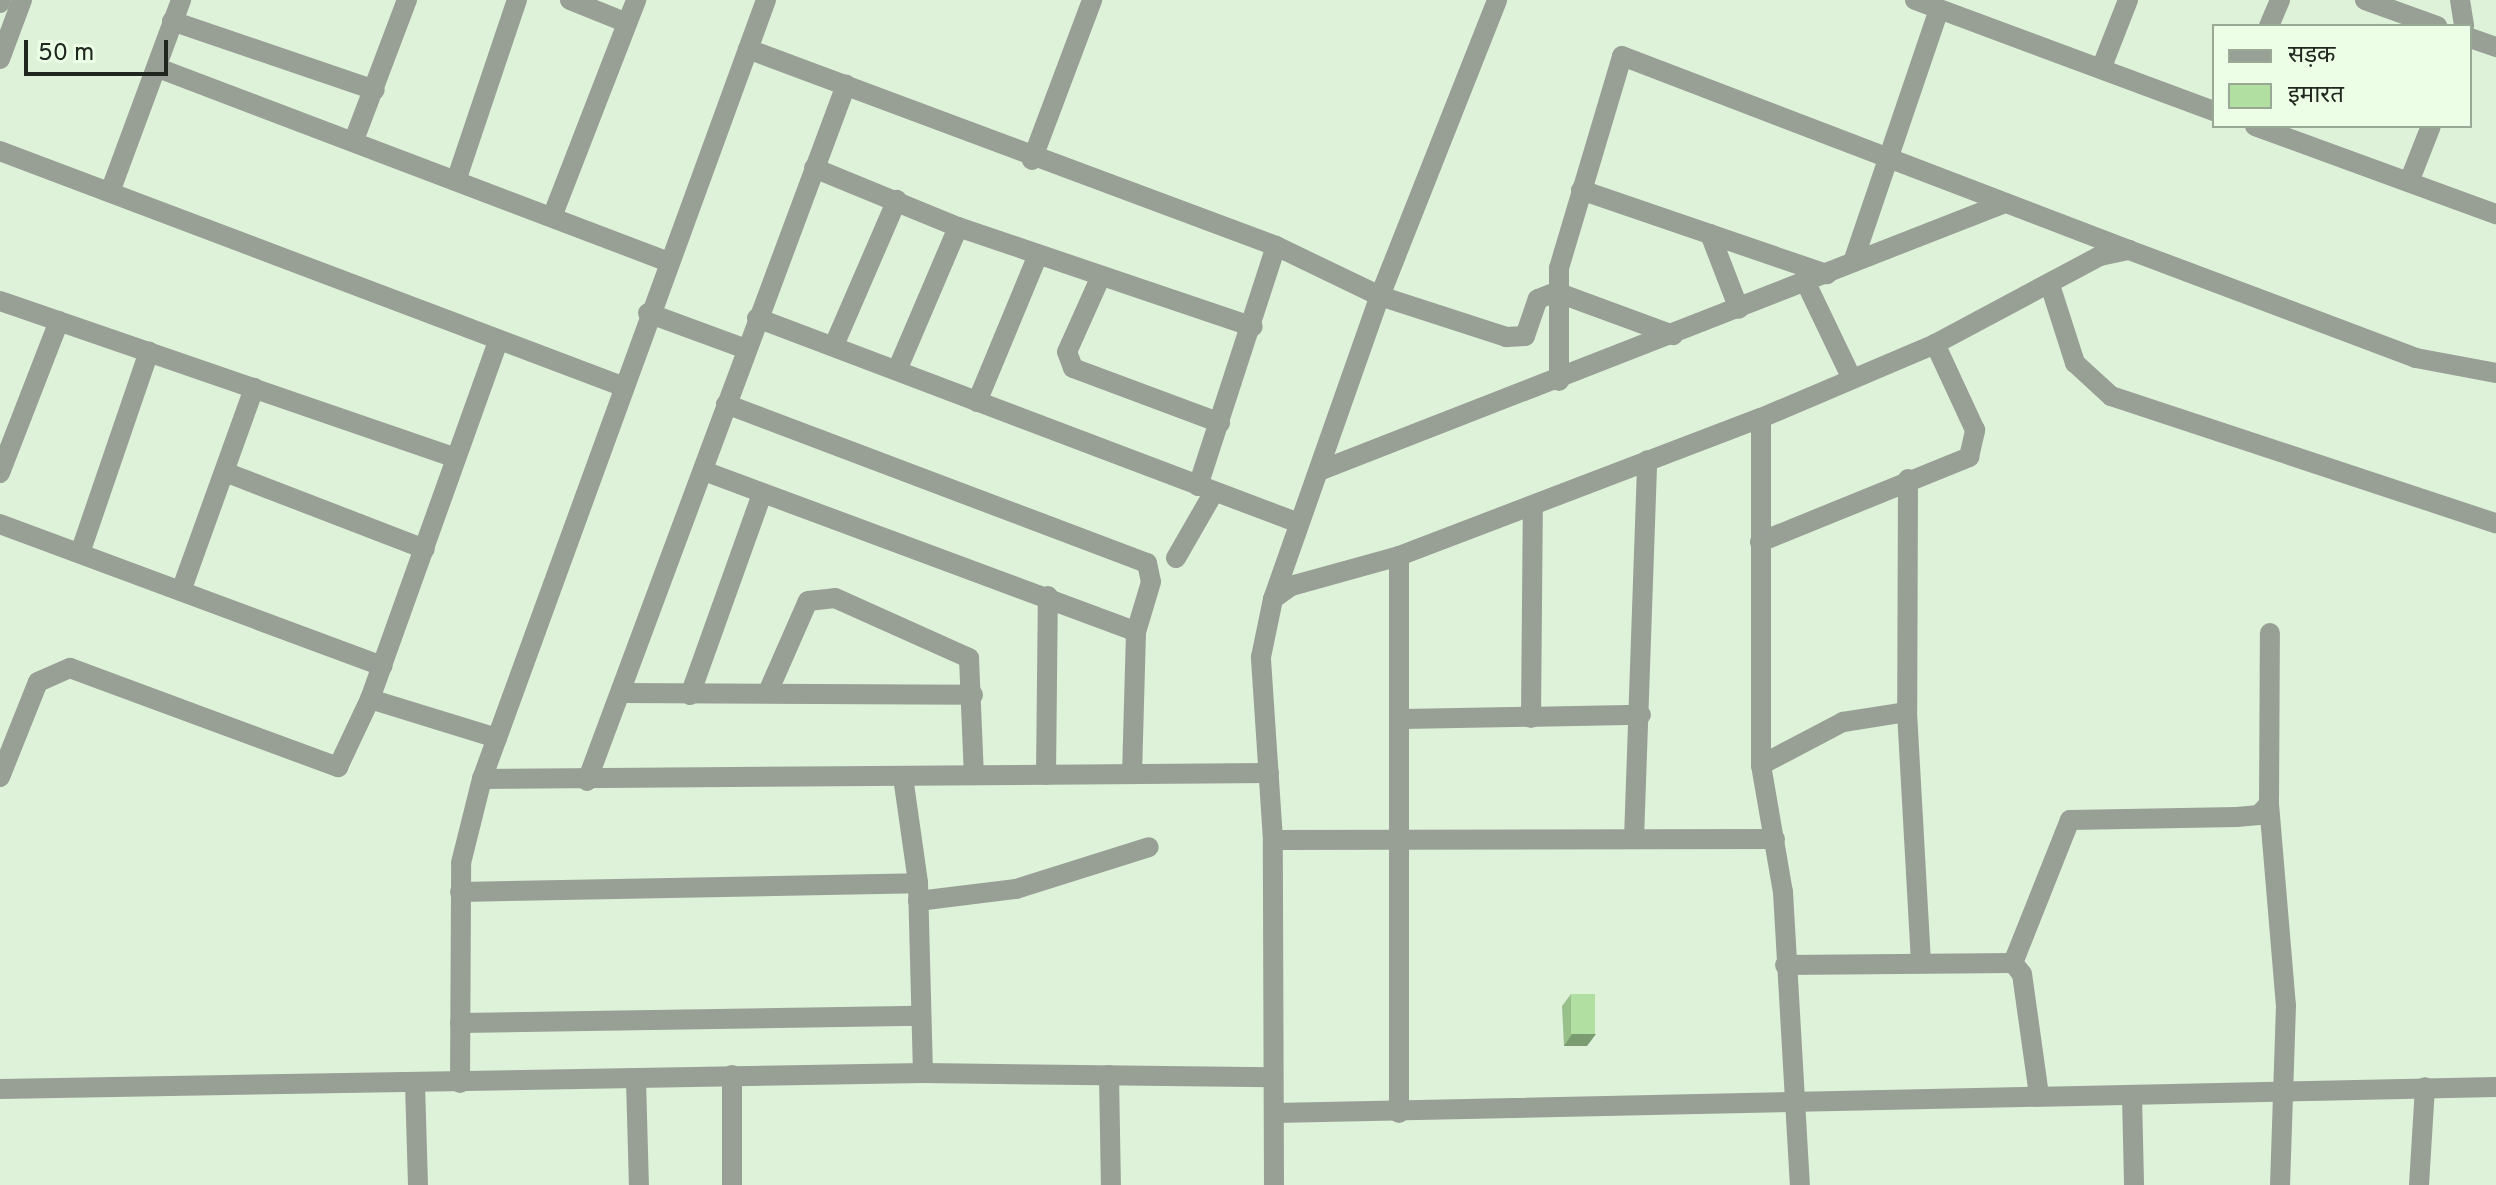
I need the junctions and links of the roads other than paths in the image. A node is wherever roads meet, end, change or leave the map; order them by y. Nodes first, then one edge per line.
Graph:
1 (22, 0) edge
2 (181, 0) edge
3 (407, 0) edge
4 (517, 0) edge
5 (570, 0) edge
6 (636, 0) edge
7 (766, 0) edge
8 (1497, 0) edge
9 (1915, 0) edge
10 (2128, 0) edge
11 (2280, 0) edge
12 (2365, 0) edge
13 (2460, 0) edge
14 (1088, 1) edge
15 (1967, 9) edge
16 (1939, 10) junction
17 (172, 21) junction
18 (627, 23) junction
19 (2270, 24) edge
20 (2431, 24) edge
21 (2464, 24) edge
22 (2472, 39) edge
23 (2496, 47) edge
24 (748, 49) junction
25 (0, 59) edge
26 (158, 68) junction
27 (2101, 69) junction
28 (846, 85) junction
29 (375, 90) junction
30 (2212, 110) edge
31 (2260, 128) edge
32 (2430, 128) edge
33 (354, 140) junction
34 (0, 151) edge
35 (1886, 158) junction
36 (1032, 160) junction
37 (814, 168) junction
38 (457, 178) junction
39 (2409, 182) junction
40 (1581, 190) junction
41 (110, 192) junction
42 (897, 200) junction
43 (2005, 203) junction
44 (2496, 214) edge
45 (552, 217) junction
46 (958, 227) junction
47 (1710, 234) junction
48 (1276, 246) junction
49 (2129, 250) junction
50 (1038, 255) junction
51 (666, 261) junction
52 (1853, 262) junction
53 (1827, 274) junction
54 (1101, 276) junction
55 (1806, 283) junction
56 (2050, 285) junction
57 (1556, 292) junction
58 (1380, 296) junction
59 (0, 301) edge
60 (1739, 309) junction
61 (648, 313) junction
62 (757, 318) junction
63 (59, 321) junction
64 (1253, 327) junction
65 (1673, 335) junction
66 (498, 342) junction
67 (835, 343) junction
68 (1935, 344) junction
69 (746, 349) junction
70 (149, 351) junction
71 (898, 368) junction
72 (2496, 373) edge
73 (1851, 377) junction
74 (1559, 381) junction
75 (622, 386) junction
76 (254, 388) junction
77 (977, 402) junction
78 (726, 404) junction
79 (1761, 418) junction
80 (1220, 423) junction
81 (454, 457) junction
82 (1647, 460) junction
83 (704, 471) junction
84 (1319, 471) junction
85 (225, 472) junction
86 (0, 473) edge
87 (1908, 479) junction
88 (1206, 489) junction
89 (762, 494) junction
90 (1533, 506) junction
91 (1296, 522) junction
92 (2496, 523) edge
93 (0, 524) edge
94 (1760, 542) junction
95 (425, 549) junction
96 (80, 553) junction
97 (1399, 556) junction
98 (1176, 558) dead end
99 (181, 591) junction
100 (1048, 596) junction
101 (1273, 599) junction
102 (1136, 632) junction
103 (2270, 633) dead end
104 (382, 666) junction
105 (768, 692) junction
106 (620, 693) junction
107 (690, 695) junction
108 (973, 695) junction
109 (370, 699) junction
110 (1907, 712) junction
111 (1641, 715) junction
112 (1531, 718) junction
113 (1403, 719) junction
114 (497, 738) junction
115 (1761, 765) junction
116 (1132, 772) junction
117 (1269, 773) junction
118 (974, 775) junction
119 (1046, 775) junction
120 (0, 777) edge
121 (903, 777) junction
122 (482, 779) junction
123 (587, 781) junction
124 (2269, 804) junction
125 (1404, 839) junction
126 (1634, 839) junction
127 (1775, 839) junction
128 (1273, 840) junction
129 (1149, 847) dead end
130 (460, 892) junction
131 (918, 892) junction
132 (1921, 961) junction
133 (2013, 963) junction
134 (1785, 965) junction
135 (920, 1016) junction
136 (460, 1023) junction
137 (923, 1073) junction
138 (732, 1075) junction
139 (1109, 1075) junction
140 (1273, 1077) junction
141 (636, 1080) junction
142 (460, 1083) junction
143 (415, 1084) junction
144 (2425, 1087) junction
145 (2496, 1087) edge
146 (2283, 1088) junction
147 (0, 1089) edge
148 (2039, 1095) junction
149 (2132, 1095) junction
150 (1796, 1103) junction
151 (1275, 1113) junction
152 (1399, 1113) junction
153 (418, 1185) edge
154 (639, 1185) edge
155 (732, 1185) edge
156 (1111, 1185) edge
157 (1274, 1185) edge
158 (1800, 1185) edge
159 (2134, 1185) edge
160 (2280, 1185) edge
161 (2419, 1185) edge

1 - 25 street
2 - 17 street
3 - 29 street
4 - 38 street
5 - 18 street
6 - 18 street
7 - 24 street
8 - 58 street
9 - 16 street
10 - 27 street
11 - 19 street
12 - 20 street
13 - 21 street
14 - 36 street
15 - 16 street
15 - 27 street
16 - 35 street
17 - 26 street
17 - 29 street
18 - 45 street
22 - 23 street
24 - 28 street
24 - 51 street
26 - 33 street
26 - 41 street
27 - 30 street
28 - 36 street
28 - 37 street
29 - 33 street
31 - 39 street
32 - 39 street
33 - 38 street
34 - 41 street
35 - 40 street
35 - 43 street
35 - 52 street
36 - 48 street
37 - 42 street
37 - 62 street
38 - 45 street
39 - 44 street
40 - 47 street
40 - 57 street
41 - 66 street
42 - 46 street
42 - 67 street
43 - 49 street
43 - 52 street
45 - 51 street
46 - 50 street
46 - 71 street
47 - 53 street
47 - 60 street
48 - 58 street
48 - 64 street
49 - 56 street
49 - 72 street
50 - 54 street
50 - 77 street
51 - 61 street
52 - 53 street
53 - 55 street
54 - 64 street
54 - 80 street
55 - 60 street
55 - 73 street
56 - 68 street
56 - 92 street
57 - 58 street
57 - 65 street
57 - 74 street
58 - 84 street
59 - 63 street
60 - 65 street
61 - 69 street
61 - 75 street
62 - 67 street
62 - 69 street
63 - 70 street
63 - 86 street
64 - 80 street
65 - 74 street
66 - 75 street
66 - 81 street
67 - 71 street
68 - 73 street
68 - 87 street
69 - 78 street
70 - 76 street
70 - 96 street
71 - 77 street
73 - 79 street
74 - 84 street
75 - 114 street
76 - 81 street
76 - 85 street
77 - 88 street
78 - 83 street
78 - 102 street
79 - 82 street
79 - 94 street
80 - 88 street
81 - 95 street
82 - 90 street
82 - 111 street
83 - 89 street
83 - 106 street
84 - 91 street
85 - 95 street
85 - 99 street
87 - 94 street
87 - 110 street
88 - 91 street
88 - 98 street
89 - 100 street
89 - 107 street
90 - 97 street
90 - 112 street
91 - 101 street
93 - 96 street
94 - 115 street
95 - 104 street
96 - 99 street
97 - 101 street
97 - 113 street
99 - 104 street
100 - 102 street
100 - 119 street
101 - 117 street
102 - 116 street
103 - 124 street
104 - 109 street
105 - 107 street
105 - 108 street
105 - 108 street
106 - 107 street
106 - 123 street
108 - 118 street
109 - 114 street
109 - 120 street
110 - 115 street
110 - 132 street
111 - 112 street
111 - 126 street
112 - 113 street
113 - 125 street
114 - 122 street
115 - 127 street
116 - 117 street
116 - 119 street
117 - 128 street
118 - 119 street
118 - 121 street
121 - 123 street
121 - 131 street
122 - 123 street
122 - 130 street
124 - 133 street
124 - 146 street
125 - 126 street
125 - 128 street
125 - 152 street
126 - 127 street
127 - 134 street
128 - 140 street
129 - 131 street
130 - 131 street
130 - 136 street
131 - 135 street
132 - 133 street
132 - 134 street
133 - 148 street
134 - 150 street
135 - 136 street
135 - 137 street
136 - 142 street
137 - 138 street
137 - 139 street
138 - 141 street
138 - 155 street
139 - 140 street
139 - 156 street
140 - 151 street
141 - 142 street
141 - 154 street
142 - 143 street
143 - 147 street
143 - 153 street
144 - 145 street
144 - 146 street
144 - 161 street
146 - 149 street
146 - 160 street
148 - 149 street
148 - 150 street
149 - 159 street
150 - 152 street
150 - 158 street
151 - 152 street
151 - 157 street

